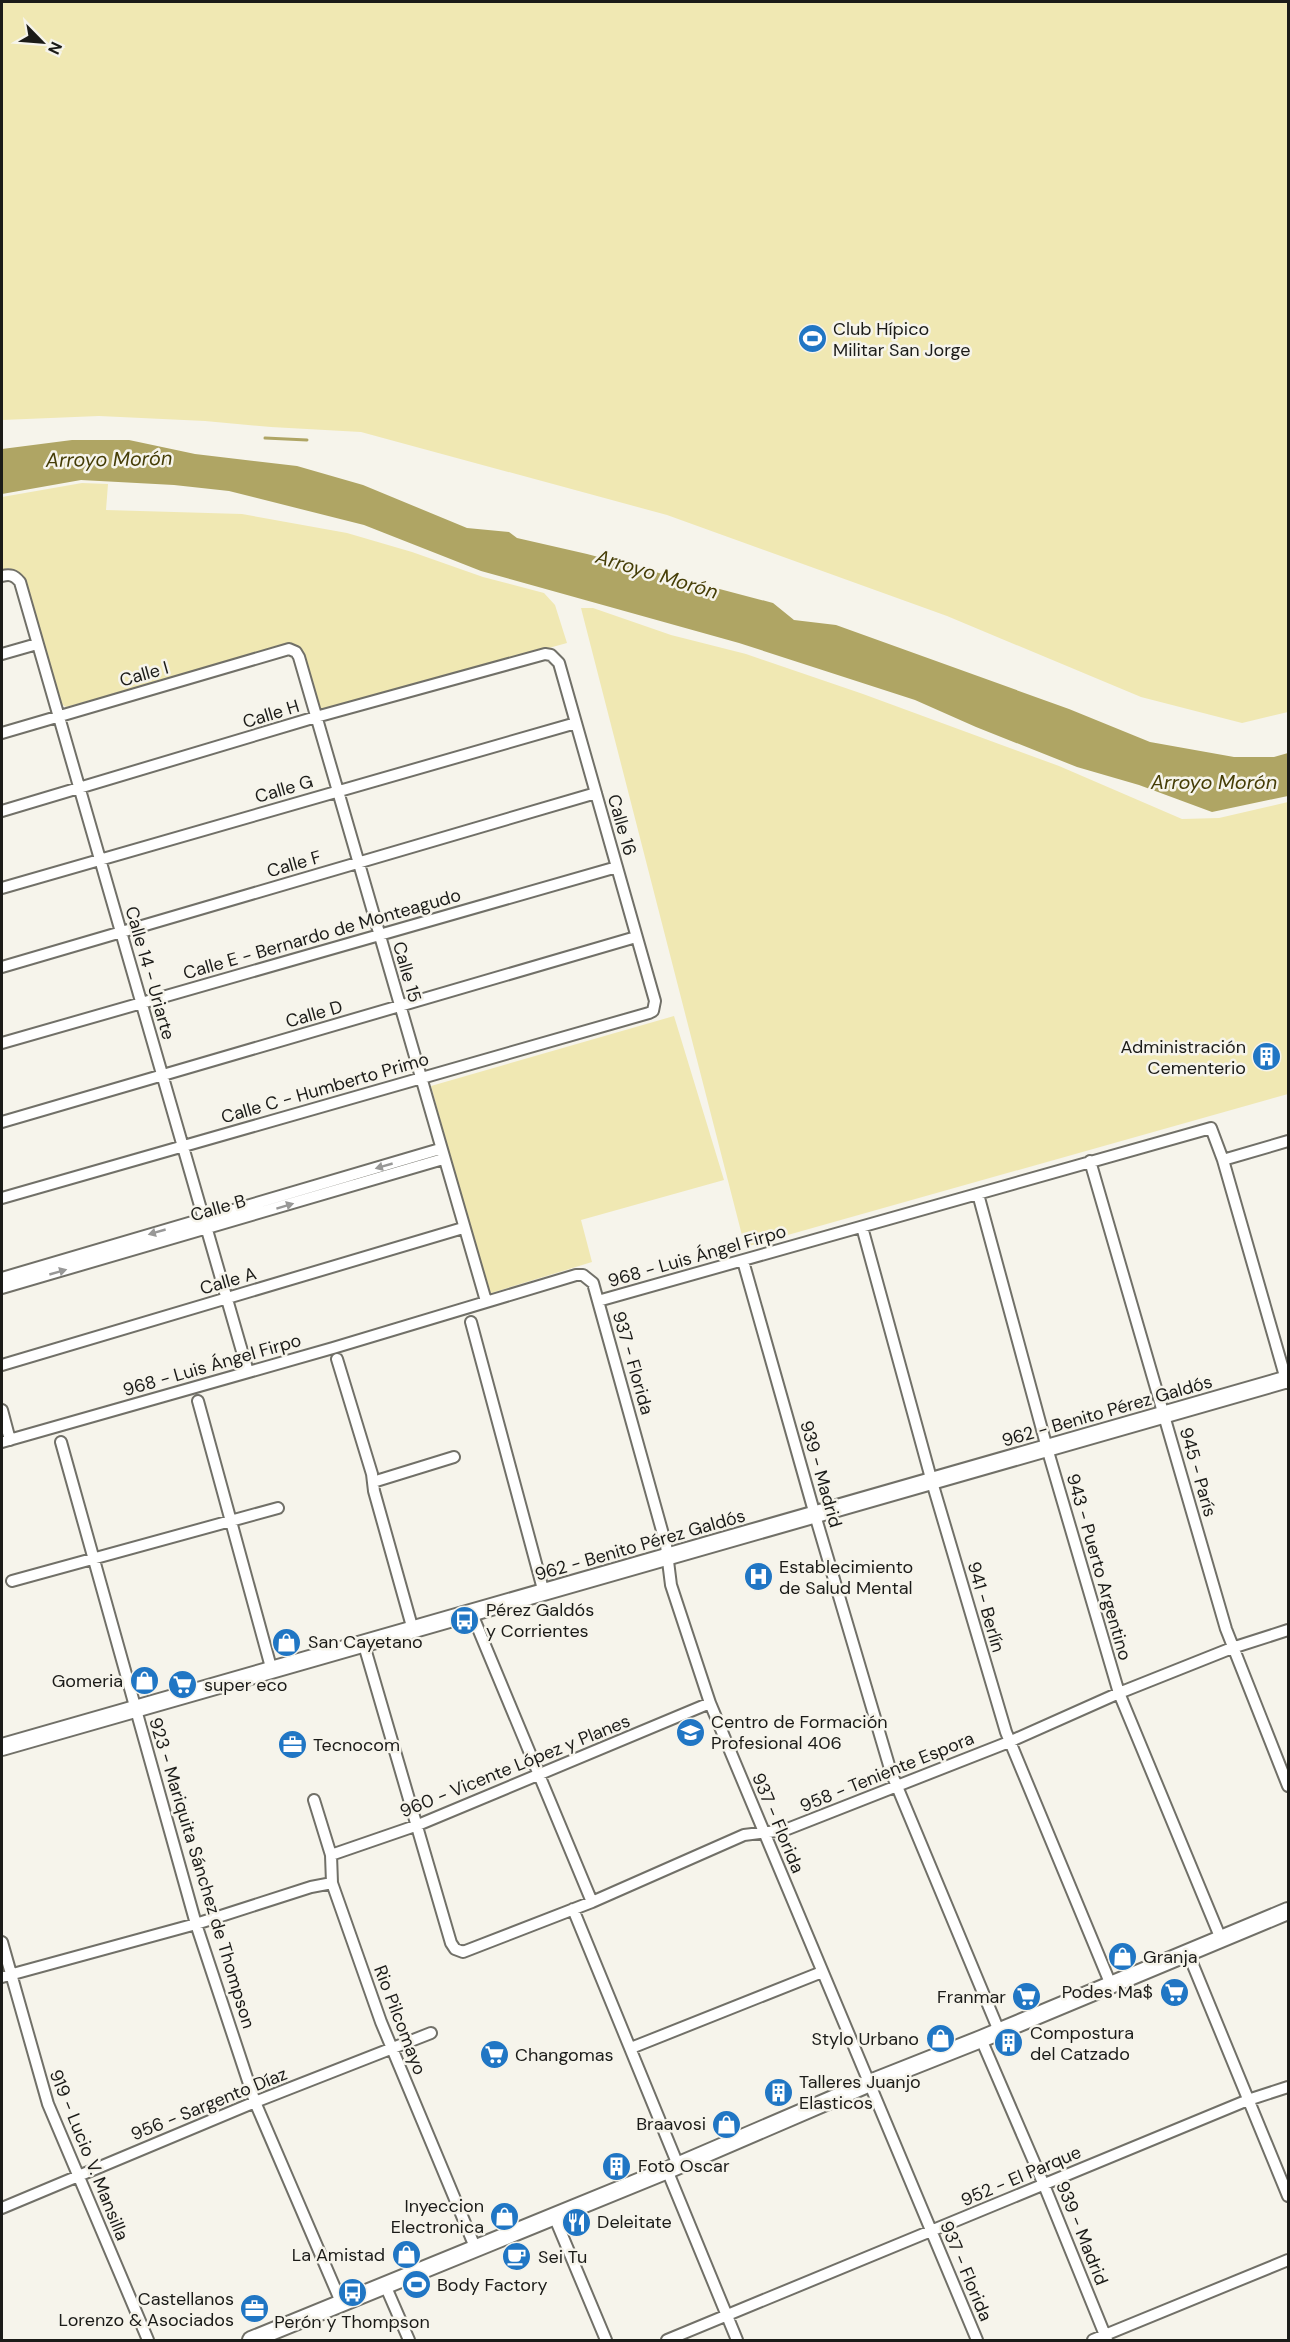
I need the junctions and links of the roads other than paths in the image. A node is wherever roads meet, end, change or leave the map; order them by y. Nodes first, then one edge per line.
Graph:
1 (2, 576) edge
2 (37, 644) junction
3 (296, 652) joint
4 (2, 654) edge
5 (550, 656) joint
6 (57, 716) junction
7 (316, 717) junction
8 (576, 723) junction
9 (2, 732) edge
10 (78, 788) junction
11 (337, 791) junction
12 (596, 793) junction
13 (2, 811) edge
14 (99, 860) junction
15 (358, 863) junction
16 (617, 867) junction
17 (2, 888) edge
18 (120, 931) junction
19 (380, 935) junction
20 (636, 937) junction
21 (2, 967) edge
22 (140, 1003) junction
23 (400, 1006) junction
24 (655, 1006) joint
25 (2, 1043) edge
26 (163, 1074) junction
27 (421, 1077) junction
28 (2, 1122) edge
29 (1288, 1141) edge
30 (183, 1146) junction
31 (442, 1154) junction
32 (1223, 1160) junction
33 (1090, 1161) junction
34 (978, 1194) junction
35 (2, 1198) edge
36 (206, 1224) junction
37 (862, 1227) junction
38 (463, 1228) junction
39 (743, 1261) junction
40 (2, 1278) edge
41 (2, 1288) edge
42 (227, 1299) junction
43 (486, 1301) junction
44 (598, 1302) junction
45 (471, 1322) dead end
46 (337, 1359) dead end
47 (2, 1365) edge
48 (248, 1372) junction
49 (1288, 1382) edge
50 (198, 1401) dead end
51 (2, 1410) edge
52 (1164, 1415) junction
53 (6, 1441) edge
54 (61, 1442) dead end
55 (1047, 1448) junction
56 (454, 1457) dead end
57 (373, 1482) junction
58 (932, 1482) junction
59 (278, 1508) dead end
60 (815, 1515) junction
61 (231, 1522) junction
62 (667, 1557) junction
63 (93, 1559) junction
64 (12, 1581) dead end
65 (544, 1593) junction
66 (472, 1614) junction
67 (413, 1630) junction
68 (1288, 1630) edge
69 (364, 1645) junction
70 (1232, 1648) junction
71 (272, 1671) junction
72 (1119, 1693) junction
73 (710, 1703) junction
74 (135, 1710) junction
75 (1009, 1742) junction
76 (2, 1747) edge
77 (538, 1774) junction
78 (897, 1785) junction
79 (1288, 1786) edge
80 (314, 1800) dead end
81 (418, 1825) junction
82 (764, 1833) junction
83 (331, 1855) junction
84 (332, 1883) junction
85 (592, 1902) junction
86 (573, 1909) junction
87 (1288, 1911) edge
88 (196, 1924) junction
89 (1221, 1939) junction
90 (2, 1942) edge
91 (1188, 1953) junction
92 (822, 1972) junction
93 (6, 1976) edge
94 (1111, 1985) junction
95 (999, 2031) junction
96 (431, 2033) dead end
97 (981, 2039) junction
98 (392, 2048) junction
99 (631, 2048) junction
100 (870, 2083) junction
101 (1288, 2088) edge
102 (1248, 2100) junction
103 (255, 2102) junction
104 (673, 2168) junction
105 (78, 2176) junction
106 (1044, 2185) junction
107 (1288, 2196) edge
108 (2, 2208) edge
109 (554, 2216) junction
110 (931, 2232) junction
111 (475, 2247) junction
112 (1288, 2260) edge
113 (385, 2285) junction
114 (341, 2302) junction
115 (726, 2315) junction
116 (1106, 2338) edge
117 (148, 2340) edge
118 (251, 2340) edge
119 (409, 2340) edge
120 (606, 2340) edge
121 (667, 2340) edge
122 (737, 2340) edge
123 (977, 2340) edge
124 (1094, 2340) edge

1 - 2 street, Calle 14 - Uriarte
2 - 4 street
2 - 6 street, Calle 14 - Uriarte
3 - 6 street, Calle I
3 - 7 street, Calle 15
5 - 7 street, Calle H
5 - 8 street, Calle 16
6 - 9 street, Calle I
6 - 10 street, Calle 14 - Uriarte
7 - 10 street, Calle H
7 - 11 street, Calle 15
8 - 11 street, Calle G
8 - 12 street, Calle 16
10 - 13 street, Calle H
10 - 14 street, Calle 14 - Uriarte
11 - 14 street, Calle G
11 - 15 street, Calle 15
12 - 15 street, Calle F
12 - 16 street, Calle 16
14 - 17 street, Calle G
14 - 18 street, Calle 14 - Uriarte
15 - 18 street, Calle F
15 - 19 street, Calle 15
16 - 19 street, Calle E - Bernardo de Monteagudo
16 - 20 street, Calle 16
18 - 21 street, Calle F
18 - 22 street, Calle 14 - Uriarte
19 - 22 street, Calle E - Bernardo de Monteagudo
19 - 23 street, Calle 15
20 - 23 street, Calle D
20 - 24 street, Calle 16
22 - 25 street, Calle E - Bernardo de Monteagudo
22 - 26 street, Calle 14 - Uriarte
23 - 26 street, Calle D
23 - 27 street, Calle 15
24 - 27 street, Calle C - Humberto Primo
26 - 28 street, Calle D
26 - 30 street, Calle 14 - Uriarte
27 - 30 street, Calle C - Humberto Primo
27 - 31 street, Calle 15
29 - 32 street
30 - 35 street, Calle C - Humberto Primo
30 - 36 street, Calle 14 - Uriarte
31 - 36 street, Calle B
31 - 38 street, Calle 15
32 - 33 street, 968 - Luis Ángel Firpo
32 - 49 street
33 - 34 street, 968 - Luis Ángel Firpo
33 - 52 street, 945 - París
34 - 37 street, 968 - Luis Ángel Firpo
34 - 55 street, 943 - Puerto Argentino
36 -> 40 street, Calle B
41 -> 36 street, Calle B
36 - 42 street, Calle 14 - Uriarte
37 - 39 street, 968 - Luis Ángel Firpo
37 - 58 street, 941 - Berlín
38 - 42 street, Calle A
38 - 43 street, Calle 15
39 - 44 street, 968 - Luis Ángel Firpo
39 - 60 street, 939 - Madrid
42 - 47 street, Calle A
42 - 48 street, Calle 14 - Uriarte
43 - 44 street, 968 - Luis Ángel Firpo
43 - 48 street, 968 - Luis Ángel Firpo
44 - 62 street, 937 - Florida
45 - 65 street
46 - 57 street
48 - 53 street, 968 - Luis Ángel Firpo
49 - 52 main road, 962 - Benito Pérez Galdós
50 - 61 street
51 - 53 street
52 - 55 main road, 962 - Benito Pérez Galdós
52 - 70 street, 945 - París
54 - 63 street, 923 - Mariquita Sánchez de Thompson
55 - 58 main road, 962 - Benito Pérez Galdós
55 - 72 street, 943 - Puerto Argentino
56 - 57 street
57 - 67 street
58 - 60 main road, 962 - Benito Pérez Galdós
58 - 75 street, 941 - Berlín
59 - 61 street
60 - 62 main road, 962 - Benito Pérez Galdós
60 - 78 street, 939 - Madrid
61 - 63 street
61 - 71 street
62 - 65 main road, 962 - Benito Pérez Galdós
62 - 73 street, 937 - Florida
63 - 64 street
63 - 74 street, 923 - Mariquita Sánchez de Thompson
65 - 66 main road, 962 - Benito Pérez Galdós
66 - 67 main road, 962 - Benito Pérez Galdós
66 - 77 street
67 - 69 main road, 962 - Benito Pérez Galdós
68 - 70 street, 958 - Teniente Espora
69 - 71 main road, 962 - Benito Pérez Galdós
69 - 81 street
70 - 72 street, 958 - Teniente Espora
70 - 79 street, 945 - París
71 - 74 main road, 962 - Benito Pérez Galdós
72 - 75 street, 958 - Teniente Espora
72 - 89 street, 943 - Puerto Argentino
73 - 77 street, 960 - Vicente López y Planes
73 - 82 street, 937 - Florida
74 - 76 main road, 962 - Benito Pérez Galdós
74 - 88 street, 923 - Mariquita Sánchez de Thompson
75 - 78 street, 958 - Teniente Espora
75 - 94 street, 941 - Berlín
77 - 81 street, 960 - Vicente López y Planes
77 - 85 street
78 - 82 street, 958 - Teniente Espora
78 - 95 street, 939 - Madrid
80 - 83 street, Rio Pilcomayo
81 - 83 street, 960 - Vicente López y Planes
81 - 86 street, 958 - Teniente Espora
82 - 85 street, 958 - Teniente Espora
82 - 92 street, 937 - Florida
83 - 84 street, Rio Pilcomayo
84 - 88 street
84 - 98 street, Rio Pilcomayo
85 - 86 street, 958 - Teniente Espora
86 - 99 street
87 - 89 main road
88 - 93 street
88 - 103 street, 923 - Mariquita Sánchez de Thompson
89 - 91 main road
90 - 93 street, 919 - Lucio V. Mansilla
91 - 94 main road
91 - 102 street
92 - 99 street
92 - 100 street, 937 - Florida
93 - 105 street, 919 - Lucio V. Mansilla
94 - 95 main road
95 - 97 main road
96 - 98 street, 956 - Sargento Díaz
97 - 100 main road
97 - 106 street, 939 - Madrid
98 - 103 street, 956 - Sargento Díaz
98 - 111 street, Rio Pilcomayo
99 - 104 street
100 - 104 main road
100 - 110 street, 937 - Florida
101 - 102 street, 952 - El Parque
102 - 106 street, 952 - El Parque
102 - 107 street
103 - 105 street, 956 - Sargento Díaz
103 - 114 street, 923 - Mariquita Sánchez de Thompson
104 - 109 main road
104 - 115 street
105 - 108 street, 956 - Sargento Díaz
105 - 117 street, 919 - Lucio V. Mansilla
106 - 110 street, 952 - El Parque
106 - 116 street, 939 - Madrid
109 - 111 main road
109 - 120 street
110 - 115 street, 952 - El Parque
110 - 123 street, 937 - Florida
111 - 113 main road
112 - 116 street
113 - 114 main road
113 - 119 street
114 - 118 main road
115 - 121 street, 952 - El Parque
115 - 122 street
116 - 124 street

